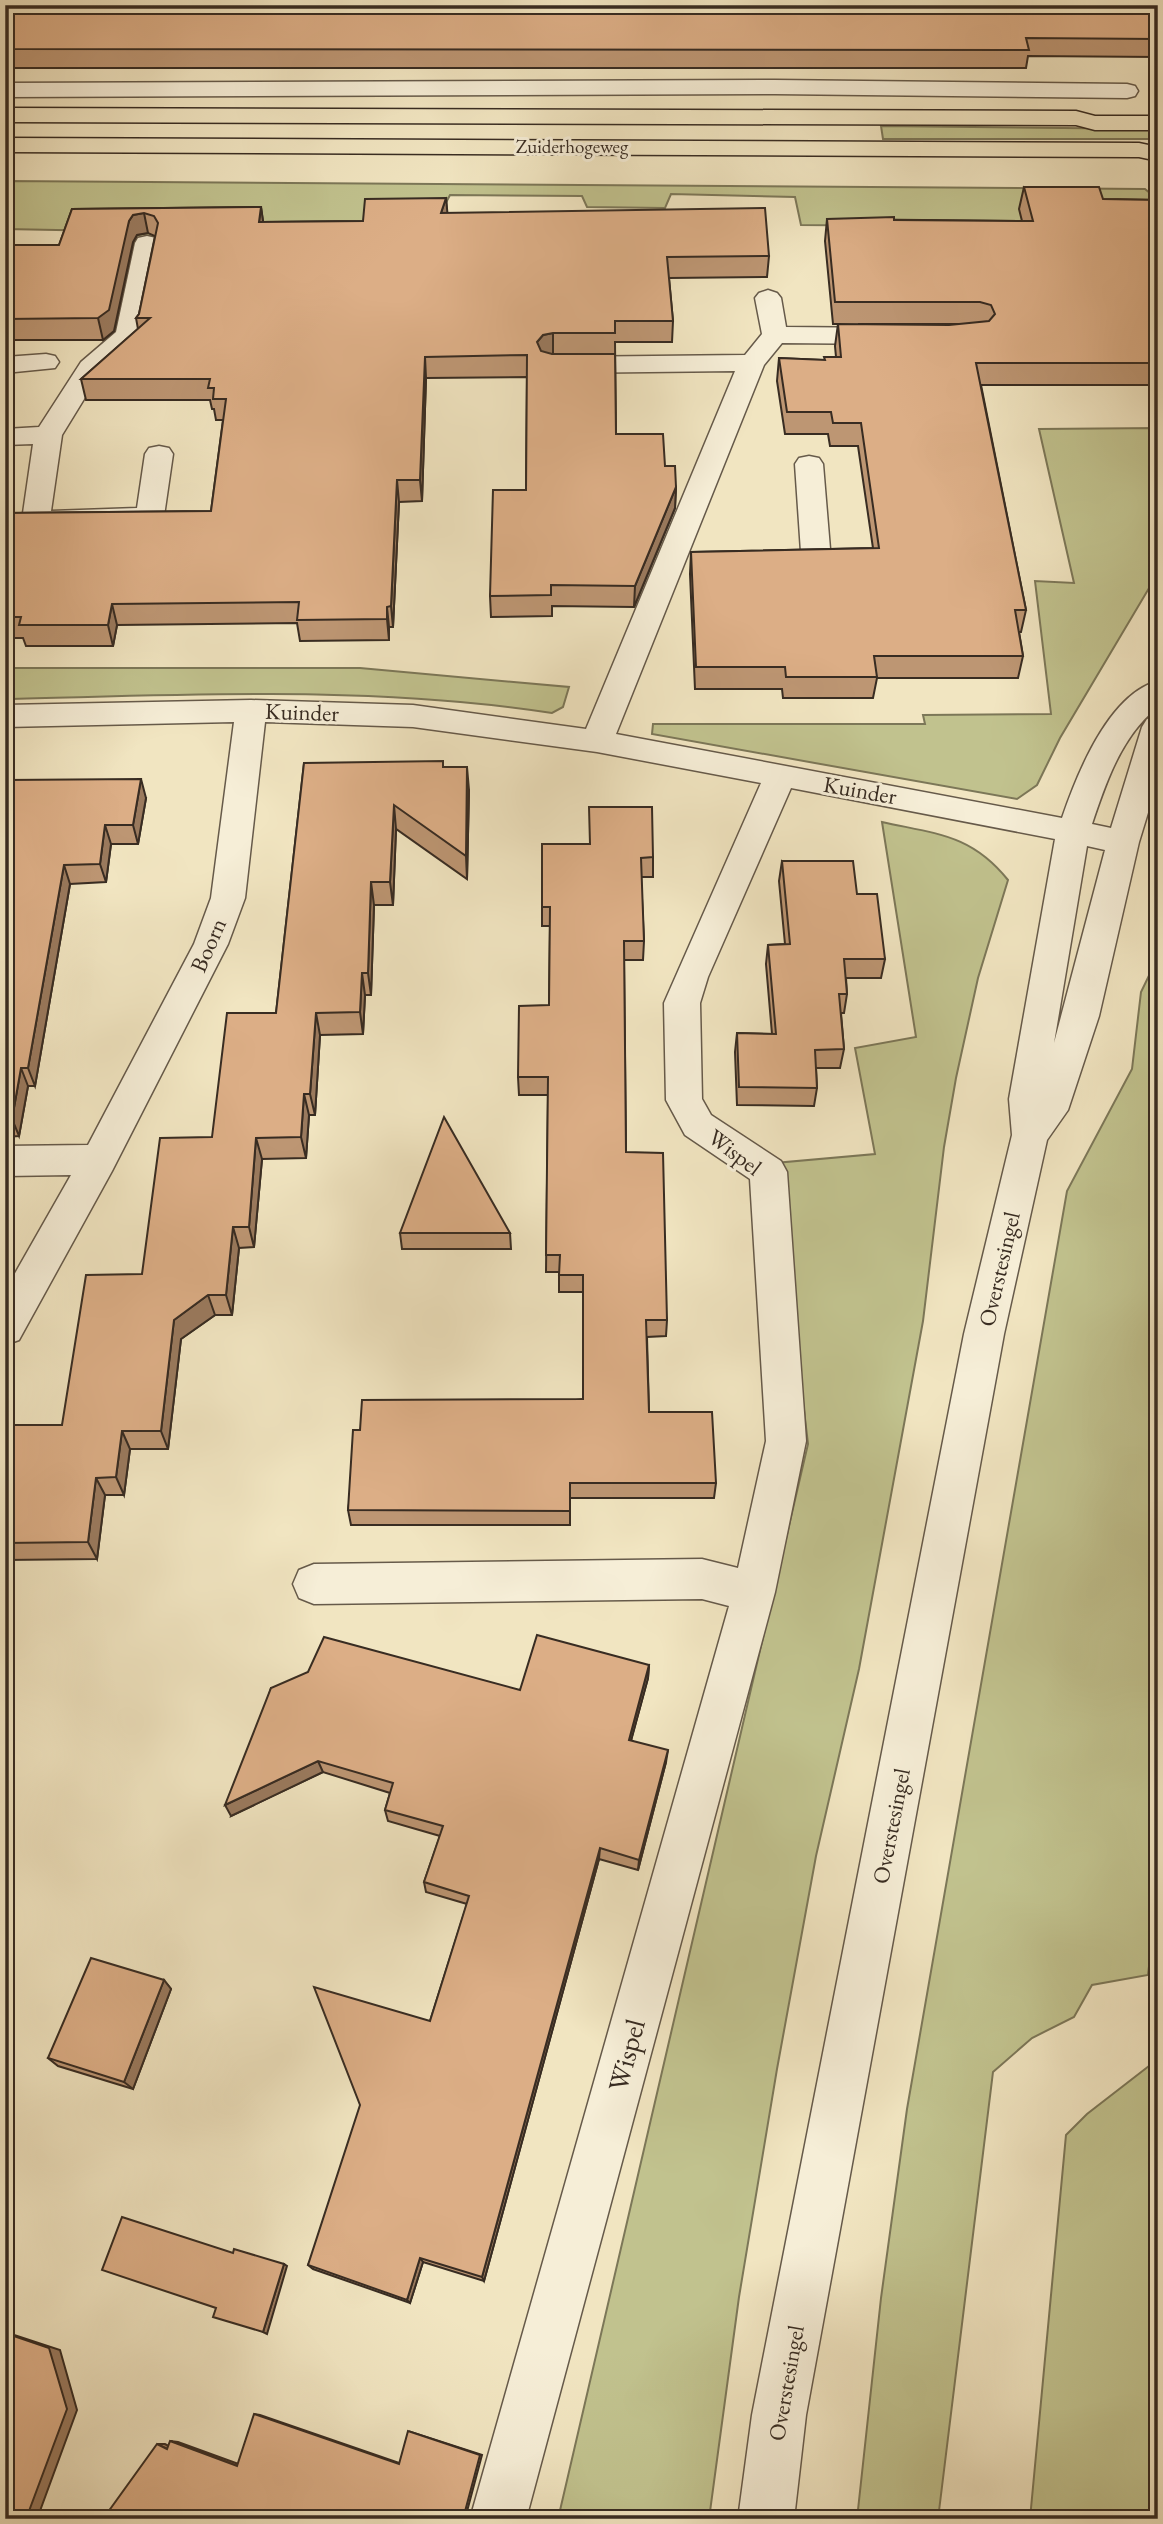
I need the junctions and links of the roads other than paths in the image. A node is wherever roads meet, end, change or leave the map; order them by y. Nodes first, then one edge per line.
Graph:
1 (5, 90) edge
2 (1127, 91) dead end
3 (1158, 111) edge
4 (5, 115) edge
5 (1076, 118) junction
6 (1158, 123) edge
7 (5, 145) edge
8 (1152, 149) edge
9 (147, 243) edge
10 (768, 298) dead end
11 (775, 335) junction
12 (919, 337) edge
13 (46, 362) dead end
14 (752, 363) junction
15 (5, 365) edge
16 (553, 365) edge
17 (48, 435) junction
18 (5, 437) edge
19 (159, 454) dead end
20 (809, 464) dead end
21 (750, 562) edge
22 (1158, 691) edge
23 (251, 711) junction
24 (5, 716) edge
25 (1158, 727) edge
26 (597, 741) junction
27 (780, 776) junction
28 (1073, 831) junction
29 (1123, 842) junction
30 (1030, 1135) junction
31 (5, 1160) edge
32 (99, 1160) junction
33 (5, 1328) edge
34 (314, 1584) dead end
35 (754, 1592) junction
36 (498, 2519) edge
37 (766, 2519) edge

1 - 2 street
3 - 5 main road, Zuiderhogeweg
4 - 5 main road, Zuiderhogeweg
5 - 6 main road, Zuiderhogeweg
7 - 8 main road, Zuiderhogeweg
9 - 17 street
10 - 11 street
11 - 12 street
11 - 14 street
13 - 15 street
14 - 16 street
14 - 26 street
17 - 18 street
17 - 19 street
20 - 21 street
22 - 28 street, Overstesingel
23 - 24 street, Kuinder
23 - 26 street, Kuinder
23 - 32 street, Boorn
25 - 29 street, Overstesingel
26 - 27 street, Kuinder
27 - 28 street, Kuinder
27 - 35 street, Wispel
28 - 29 street, Kuinder
28 - 30 street, Overstesingel
29 - 30 street, Overstesingel
30 - 37 street, Overstesingel
31 - 32 street
32 - 33 street, Boorn
34 - 35 street
35 - 36 street, Wispel

